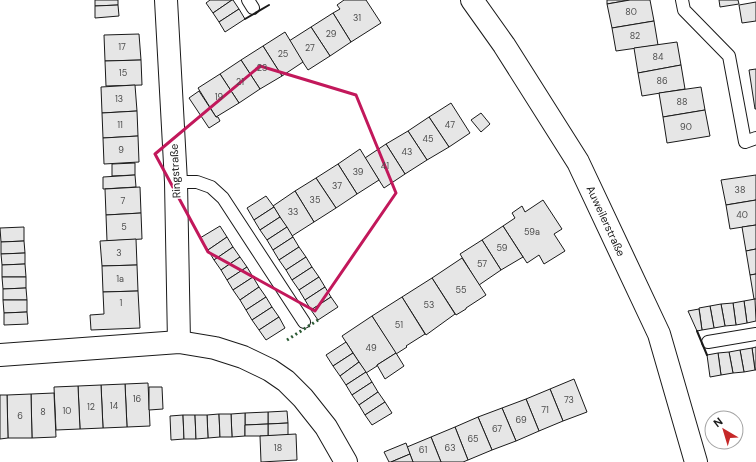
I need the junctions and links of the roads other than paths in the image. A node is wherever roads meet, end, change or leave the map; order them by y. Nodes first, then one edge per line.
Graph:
1 (166, 0) edge
2 (472, 0) edge
3 (682, 0) edge
4 (756, 138) edge
5 (176, 182) junction
6 (304, 322) dead end
7 (756, 334) edge
8 (179, 342) junction
9 (708, 342) dead end
10 (0, 354) edge
11 (346, 462) edge
12 (696, 462) edge

1 - 5 street, Ringstraße
2 - 12 street, Auweilerstraße
3 - 4 lane
5 - 6 lane
5 - 8 street, Ringstraße
7 - 9 lane
8 - 10 street
8 - 11 street

